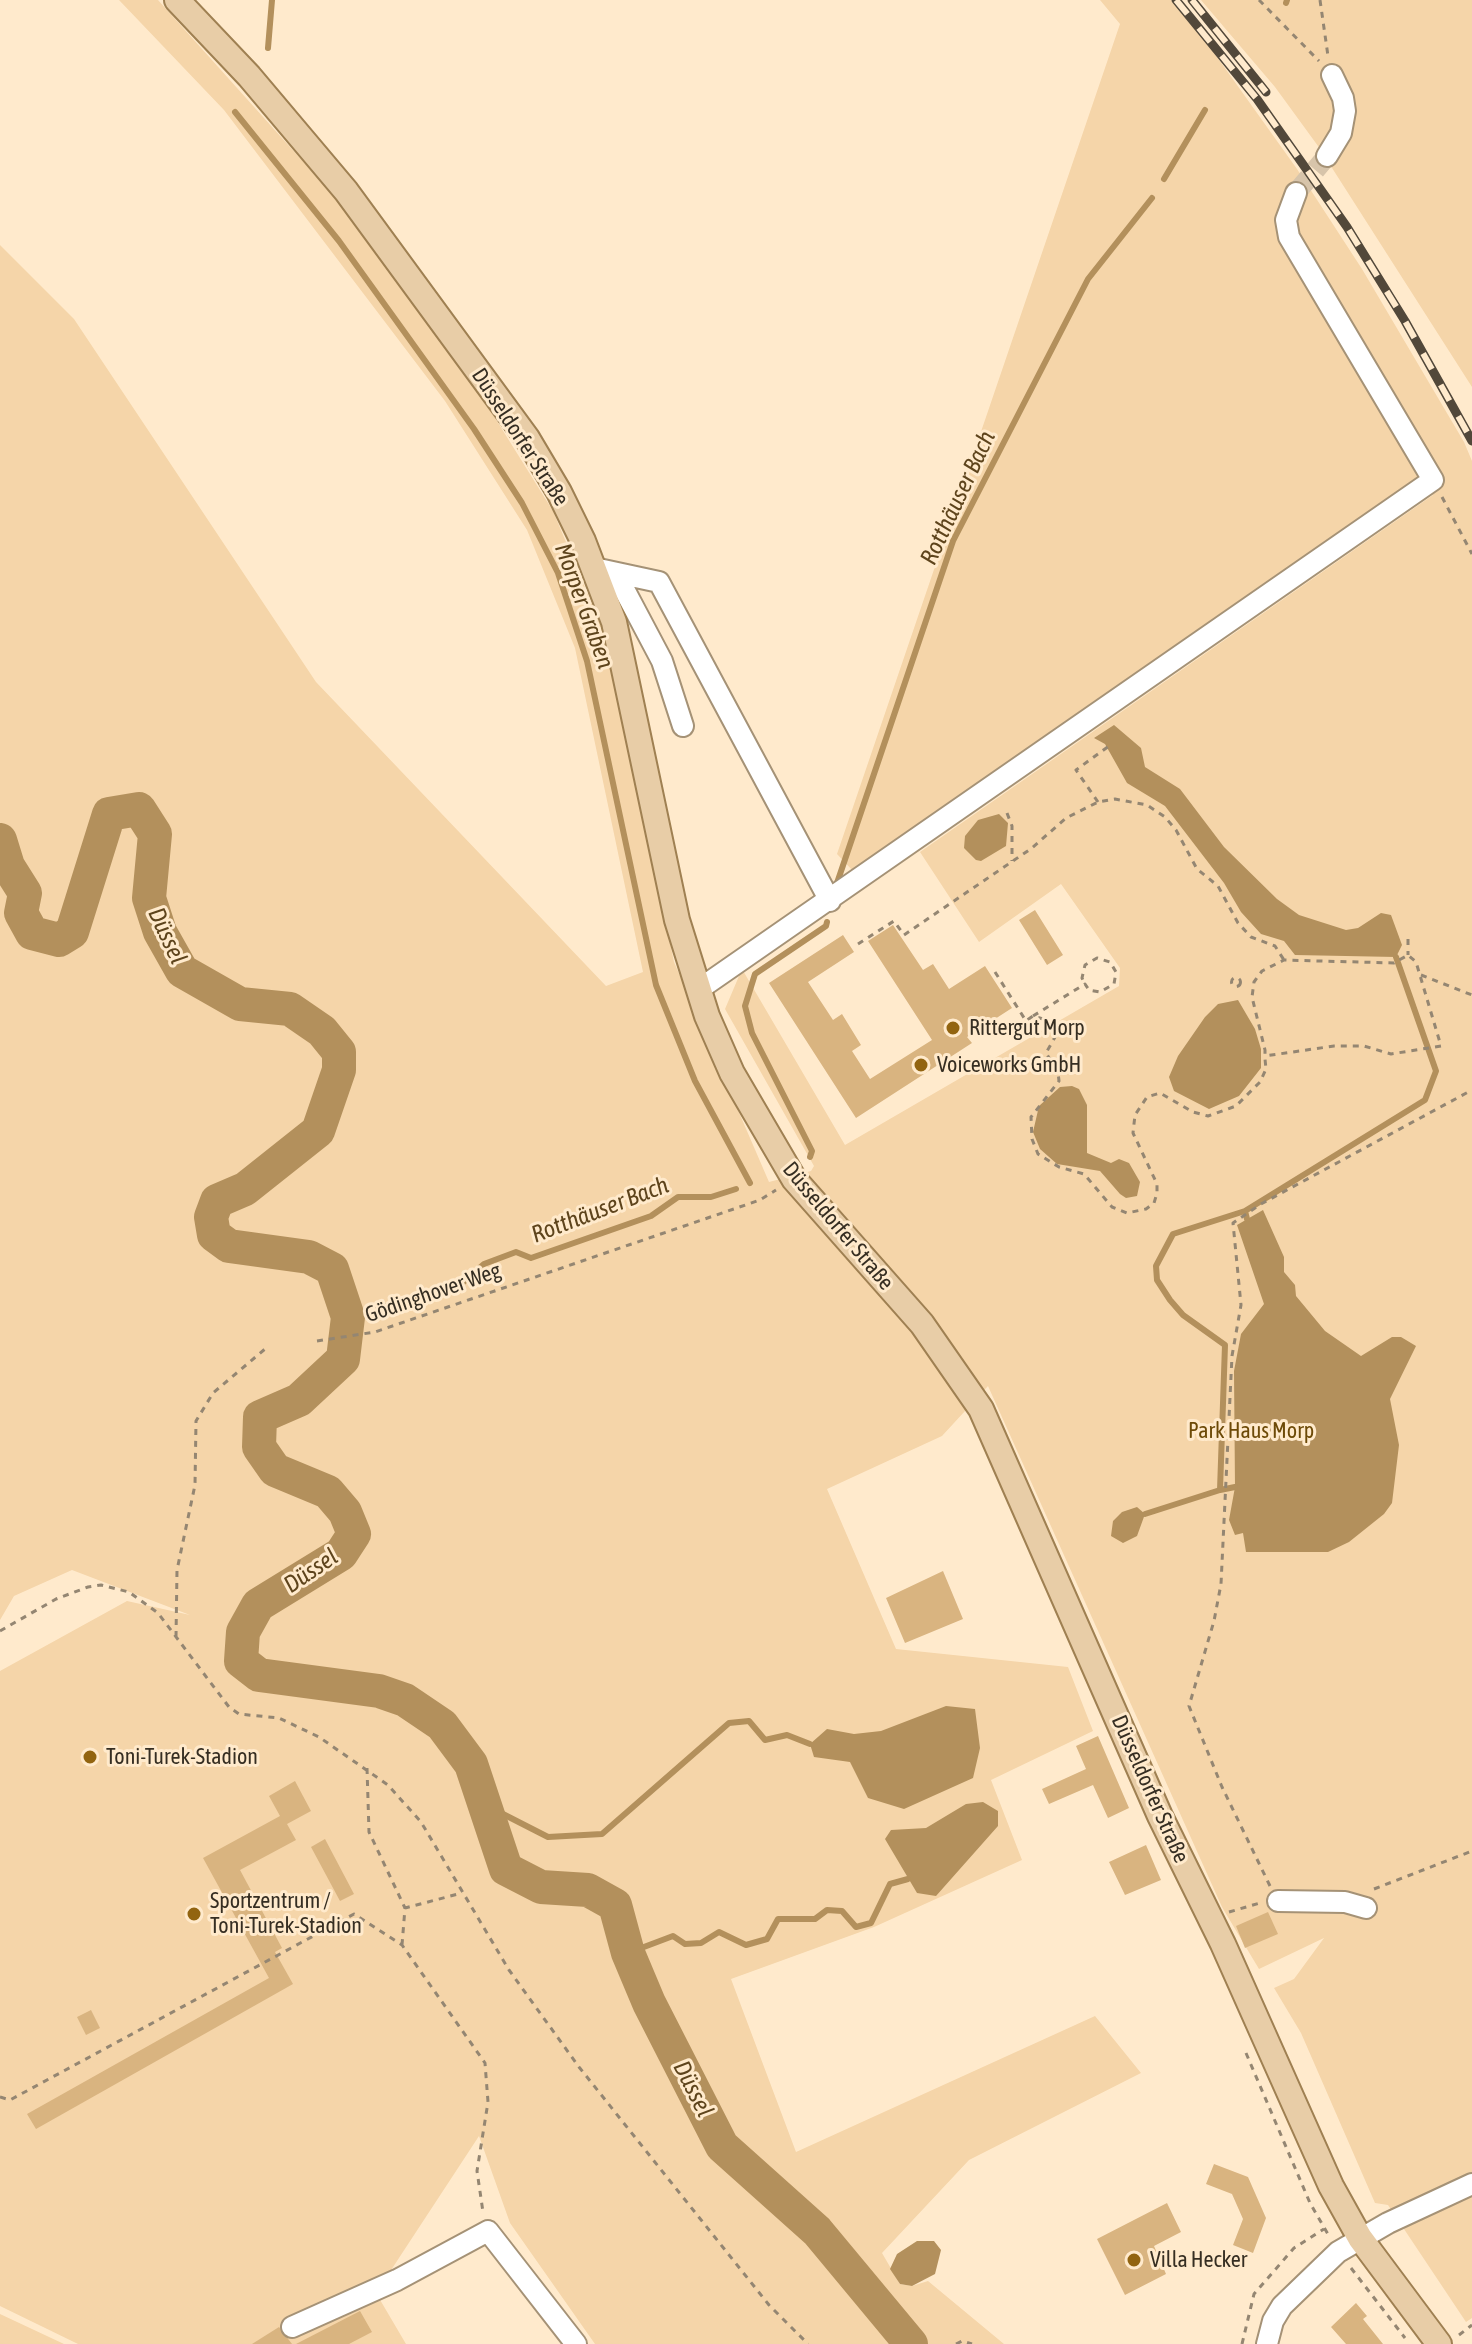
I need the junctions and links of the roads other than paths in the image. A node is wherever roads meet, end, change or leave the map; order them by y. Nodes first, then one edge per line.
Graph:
1 (177, 0) edge
2 (1332, 75) road end
3 (1327, 156) tunnel mouth
4 (1296, 193) tunnel mouth
5 (605, 571) junction
6 (683, 726) dead end
7 (830, 901) junction
8 (698, 990) junction
9 (1268, 1902) road end
10 (1366, 1908) dead end
11 (1472, 2184) edge
12 (1360, 2238) junction
13 (292, 2327) dead end
14 (576, 2344) edge
15 (1267, 2344) edge
16 (1439, 2344) edge

1 - 5 main road, Düsseldorfer Straße
2 - 3 street
4 - 7 street
5 - 6 street
5 - 7 street
5 - 8 main road, Düsseldorfer Straße
7 - 8 street
8 - 12 main road, Düsseldorfer Straße
9 - 10 street
11 - 12 street
12 - 15 street
12 - 16 main road, Düsseldorfer Straße
13 - 14 street

